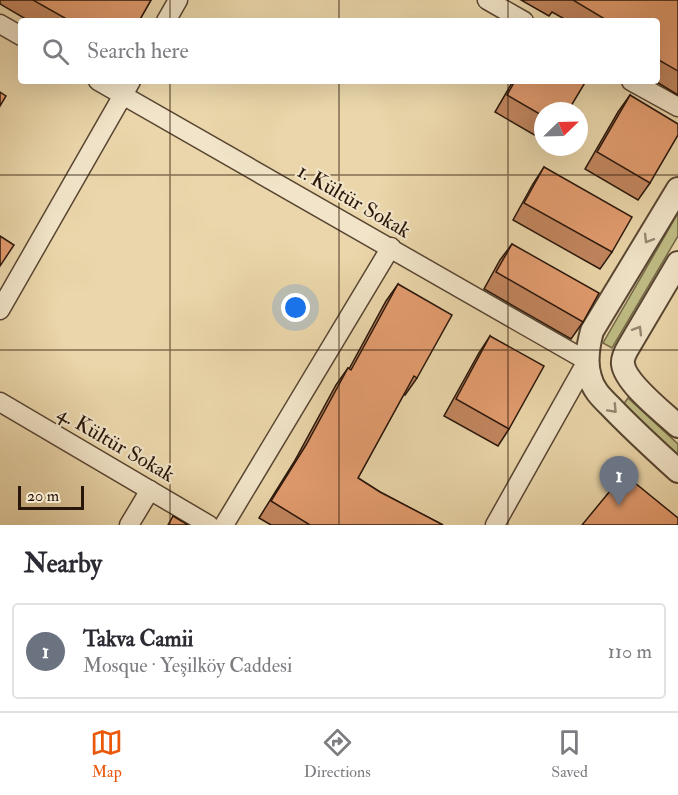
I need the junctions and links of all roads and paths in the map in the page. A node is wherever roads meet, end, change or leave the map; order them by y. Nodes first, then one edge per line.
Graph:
1 (178, 0) edge
2 (487, 0) edge
3 (168, 18) edge
4 (519, 18) edge
5 (0, 24) edge
6 (18, 34) edge
7 (110, 84) edge
8 (636, 84) edge
9 (127, 88) edge
10 (678, 107) edge
11 (678, 189) edge
12 (391, 247) junction
13 (678, 263) edge
14 (0, 310) edge
15 (587, 361) junction
16 (623, 364) junction
17 (0, 402) edge
18 (678, 426) edge
19 (678, 471) edge
20 (150, 490) junction
21 (129, 525) edge
22 (210, 525) edge
23 (224, 525) edge
24 (495, 525) edge

1 - 3 street
2 - 4 street
5 - 6 street
7 - 9 street, 1. Kültür Sokak
8 - 10 street
9 - 12 street, 1. Kültür Sokak
9 - 14 street
11 -> 15 street
12 - 15 street, 1. Kültür Sokak
12 - 23 street
16 -> 13 street
15 - 16 street
15 -> 19 street
15 - 24 street
16 - 18 street
17 - 20 street, 4. Kültür Sokak
20 - 21 street
20 - 22 street, 4. Kültür Sokak

